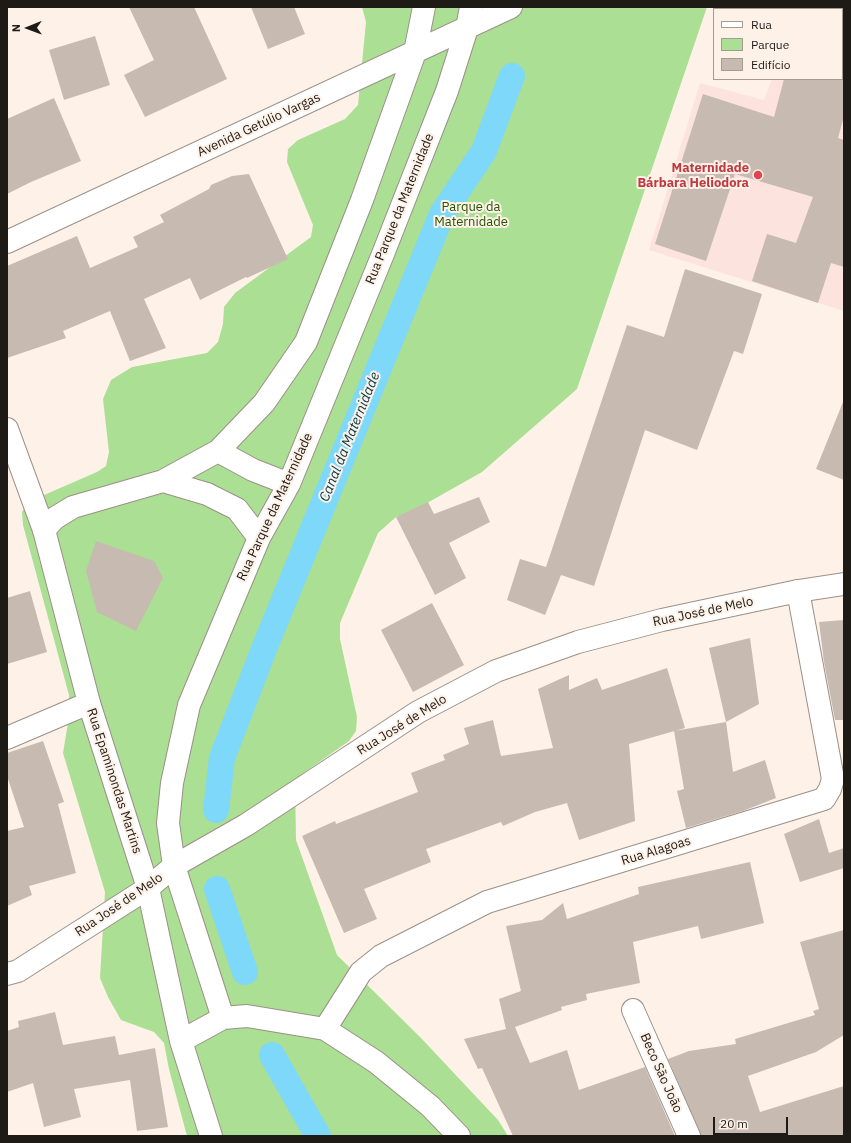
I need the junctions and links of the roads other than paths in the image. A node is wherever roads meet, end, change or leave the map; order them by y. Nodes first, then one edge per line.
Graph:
1 (424, 7) edge
2 (472, 7) edge
3 (511, 7) edge
4 (467, 28) junction
5 (415, 52) junction
6 (7, 242) edge
7 (7, 429) edge
8 (218, 450) junction
9 (163, 481) junction
10 (289, 484) junction
11 (44, 530) junction
12 (259, 538) junction
13 (844, 584) edge
14 (798, 591) junction
15 (89, 703) junction
16 (7, 738) edge
17 (174, 866) junction
18 (148, 888) junction
19 (7, 974) edge
20 (633, 1010) dead end
21 (223, 1018) junction
22 (325, 1029) junction
23 (181, 1041) junction
24 (211, 1136) edge
25 (459, 1136) edge
26 (689, 1136) edge

1 - 5 street
2 - 4 street, Rua Parque da Maternidade
3 - 4 street, Avenida Getúlio Vargas
4 - 5 street, Avenida Getúlio Vargas
4 - 10 street, Rua Parque da Maternidade
5 - 6 street, Avenida Getúlio Vargas
5 - 8 street
7 - 11 street, Rua Epaminondas Martins
8 - 9 street
8 - 10 street
9 - 11 street
9 - 12 street
10 - 12 street, Rua Parque da Maternidade
11 - 15 street, Rua Epaminondas Martins
12 - 17 street, Rua Parque da Maternidade
13 - 14 street, Rua José de Melo
14 - 17 street, Rua José de Melo
14 - 22 street, Rua Alagoas
15 - 16 street
15 - 18 street, Rua Epaminondas Martins
17 - 18 street, Rua José de Melo
17 - 21 street, Rua Parque da Maternidade
18 - 19 street, Rua José de Melo
18 - 23 street, Rua Epaminondas Martins
20 - 26 street, Beco São João
21 - 22 street
21 - 23 street
22 - 25 street
23 - 24 street, Rua Epaminondas Martins

